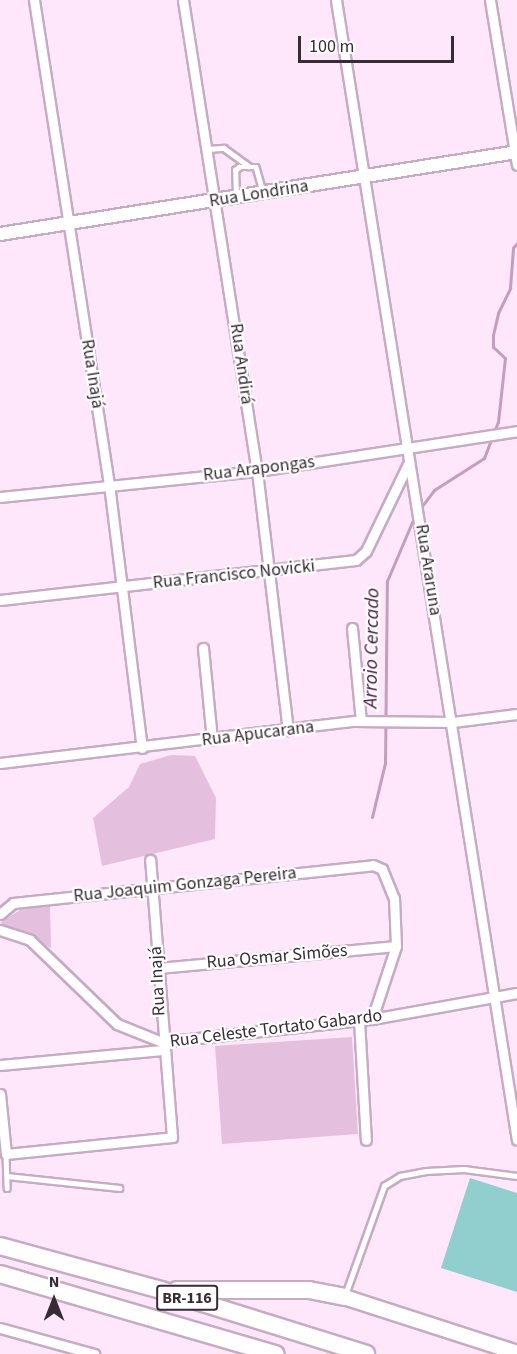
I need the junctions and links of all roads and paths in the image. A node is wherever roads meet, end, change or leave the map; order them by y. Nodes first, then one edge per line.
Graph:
1 (34, 0) edge
2 (183, 0) edge
3 (336, 0) edge
4 (490, 0) edge
5 (208, 149) junction
6 (516, 152) edge
7 (517, 165) edge
8 (249, 166) junction
9 (365, 178) junction
10 (264, 194) junction
11 (236, 198) junction
12 (217, 201) junction
13 (69, 223) junction
14 (0, 234) edge
15 (517, 431) edge
16 (408, 450) junction
17 (410, 462) junction
18 (257, 471) junction
19 (109, 484) junction
20 (0, 497) edge
21 (269, 571) junction
22 (121, 586) junction
23 (0, 600) edge
24 (352, 628) dead end
25 (203, 648) dead end
26 (517, 714) edge
27 (361, 721) junction
28 (453, 722) junction
29 (288, 730) junction
30 (212, 740) junction
31 (142, 748) junction
32 (0, 763) edge
33 (150, 860) dead end
34 (153, 889) junction
35 (0, 914) edge
36 (0, 930) edge
37 (396, 946) junction
38 (158, 968) junction
39 (517, 993) edge
40 (493, 996) junction
41 (372, 1018) junction
42 (358, 1020) junction
43 (162, 1046) junction
44 (0, 1065) edge
45 (0, 1094) edge
46 (366, 1140) dead end
47 (517, 1140) edge
48 (6, 1154) junction
49 (7, 1176) junction
50 (517, 1176) edge
51 (7, 1188) dead end
52 (119, 1188) dead end
53 (0, 1246) edge
54 (0, 1274) edge
55 (161, 1290) junction
56 (344, 1297) junction
57 (0, 1328) edge
58 (517, 1353) edge
59 (94, 1354) edge
60 (276, 1354) edge
61 (366, 1354) edge

1 - 13 street, Rua Inajá
2 - 5 street, Rua Andirá
3 - 9 street, Rua Araruna
4 - 6 street
5 - 8 lane
5 - 12 street, Rua Andirá
6 - 7 street
6 - 9 street, Rua Londrina
8 - 10 lane
8 - 11 lane
9 - 10 street, Rua Londrina
9 - 16 street, Rua Araruna
10 - 11 street, Rua Londrina
11 - 12 street, Rua Londrina
12 - 13 street, Rua Londrina
12 - 18 street, Rua Andirá
13 - 14 street, Rua Londrina
13 - 19 street, Rua Inajá
15 - 16 street, Rua Arapongas
16 - 17 street, Rua Araruna
16 - 18 street, Rua Arapongas
17 - 21 street, Rua Francisco Novicki
17 - 28 street, Rua Araruna
18 - 19 street, Rua Arapongas
18 - 21 street, Rua Andirá
19 - 20 street, Rua Arapongas
19 - 22 street, Rua Inajá
21 - 22 street, Rua Francisco Novicki
21 - 29 street, Rua Andirá
22 - 23 street, Rua Francisco Novicki
22 - 31 street, Rua Inajá
24 - 27 street
25 - 30 street
26 - 28 street, Rua Apucarana
27 - 28 street, Rua Apucarana
27 - 29 street, Rua Apucarana
28 - 40 street, Rua Araruna
29 - 30 street, Rua Apucarana
30 - 31 street, Rua Apucarana
31 - 32 street, Rua Apucarana
33 - 34 street, Rua Inajá
34 - 35 street, Rua Joaquim Gonzaga Pereira
34 - 37 street, Rua Joaquim Gonzaga Pereira
34 - 38 street, Rua Inajá
36 - 43 street, Rua Celeste Tortato Gabardo
37 - 38 street, Rua Osmar Simões
37 - 41 street
38 - 43 street, Rua Inajá
39 - 40 street, Rua Celeste Tortato Gabardo
40 - 41 street, Rua Celeste Tortato Gabardo
40 - 47 street, Rua Araruna
41 - 42 street, Rua Celeste Tortato Gabardo
42 - 43 street, Rua Celeste Tortato Gabardo
42 - 46 street
43 - 44 street
43 - 48 street, Rua Inajá
45 - 48 street
48 - 49 lane
49 - 51 lane
49 - 52 lane
50 - 56 lane
53 - 55 highway, BR-116
54 - 60 highway, BR-116
55 - 56 highway
55 - 61 highway, BR-116
56 - 58 main road
57 - 59 street

